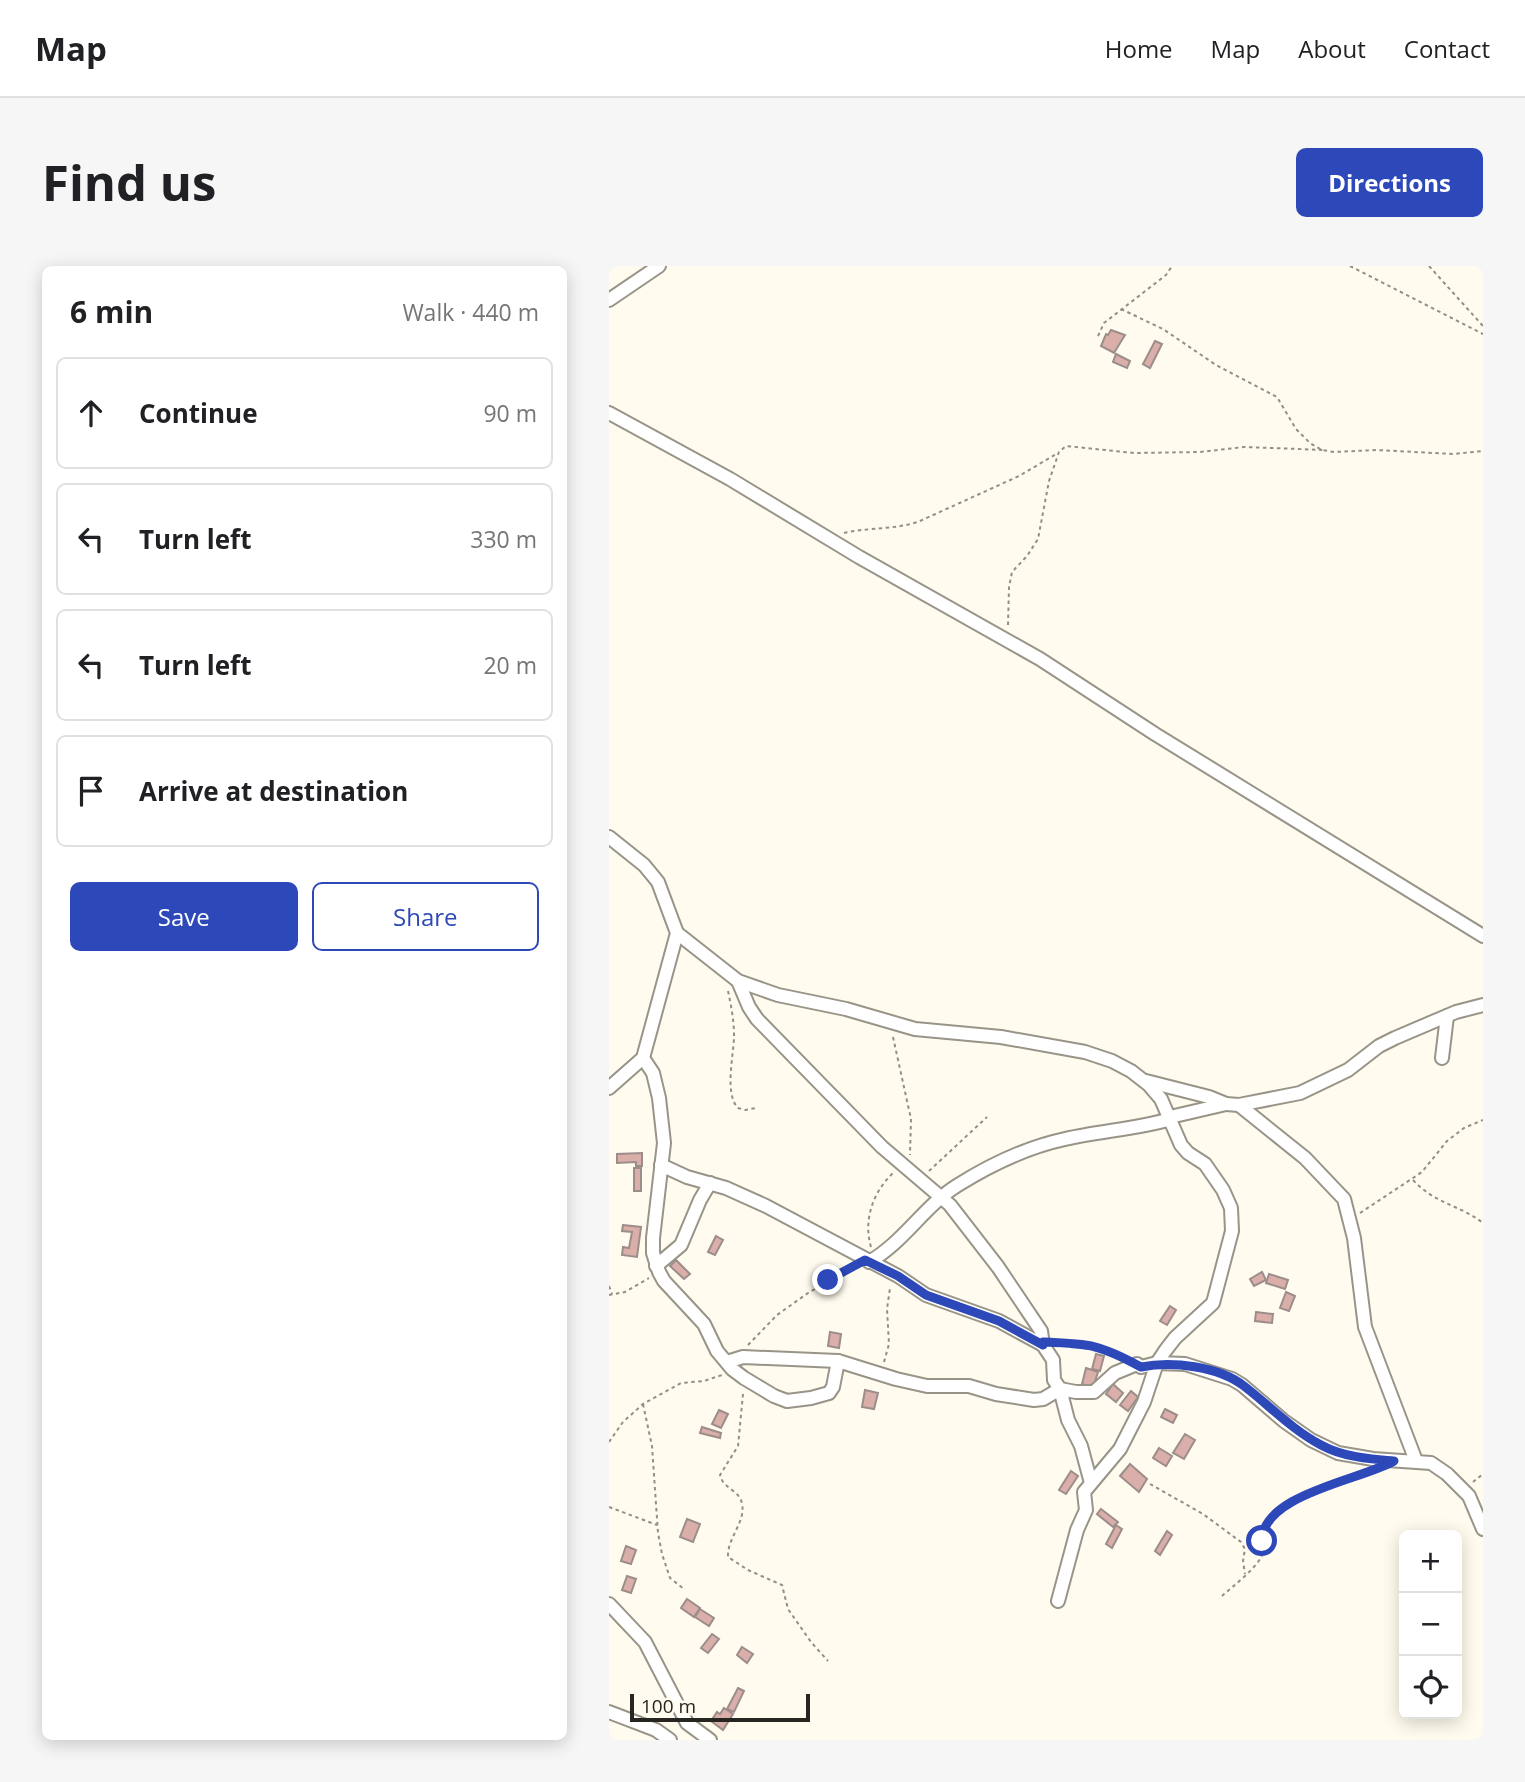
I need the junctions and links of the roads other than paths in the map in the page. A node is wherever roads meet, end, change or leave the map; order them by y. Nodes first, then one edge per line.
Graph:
1 (659, 266) edge
2 (609, 300) edge
3 (609, 413) edge
4 (609, 837) edge
5 (677, 933) junction
6 (1483, 936) edge
7 (738, 981) junction
8 (1483, 1005) edge
9 (1447, 1016) junction
10 (643, 1058) junction
11 (1442, 1058) dead end
12 (1144, 1081) junction
13 (609, 1088) edge
14 (1232, 1105) junction
15 (1170, 1118) junction
16 (661, 1165) junction
17 (710, 1183) junction
18 (942, 1197) junction
19 (869, 1260) junction
20 (658, 1269) junction
21 (1043, 1343) junction
22 (838, 1361) junction
23 (1157, 1363) junction
24 (729, 1365) junction
25 (1061, 1389) junction
26 (1416, 1461) junction
27 (1091, 1483) junction
28 (1483, 1529) edge
29 (1058, 1601) dead end
30 (609, 1604) edge
31 (609, 1712) edge
32 (670, 1740) edge
33 (710, 1740) edge

1 - 2 street
3 - 6 street
4 - 5 street
5 - 7 street
5 - 10 street
7 - 12 street
7 - 18 street
8 - 9 street
9 - 11 street
9 - 14 street
10 - 13 street
10 - 16 street
12 - 14 street
12 - 15 street
14 - 15 street
14 - 26 street
15 - 18 street
15 - 23 street
16 - 17 street
16 - 20 street
17 - 19 street
17 - 20 street
18 - 19 street
18 - 21 street
19 - 21 street
20 - 24 street
21 - 25 street
22 - 24 street
22 - 24 street
22 - 25 street
23 - 25 street
23 - 26 street
23 - 27 street
25 - 27 street
26 - 28 street
27 - 29 street
30 - 33 street
31 - 32 street

